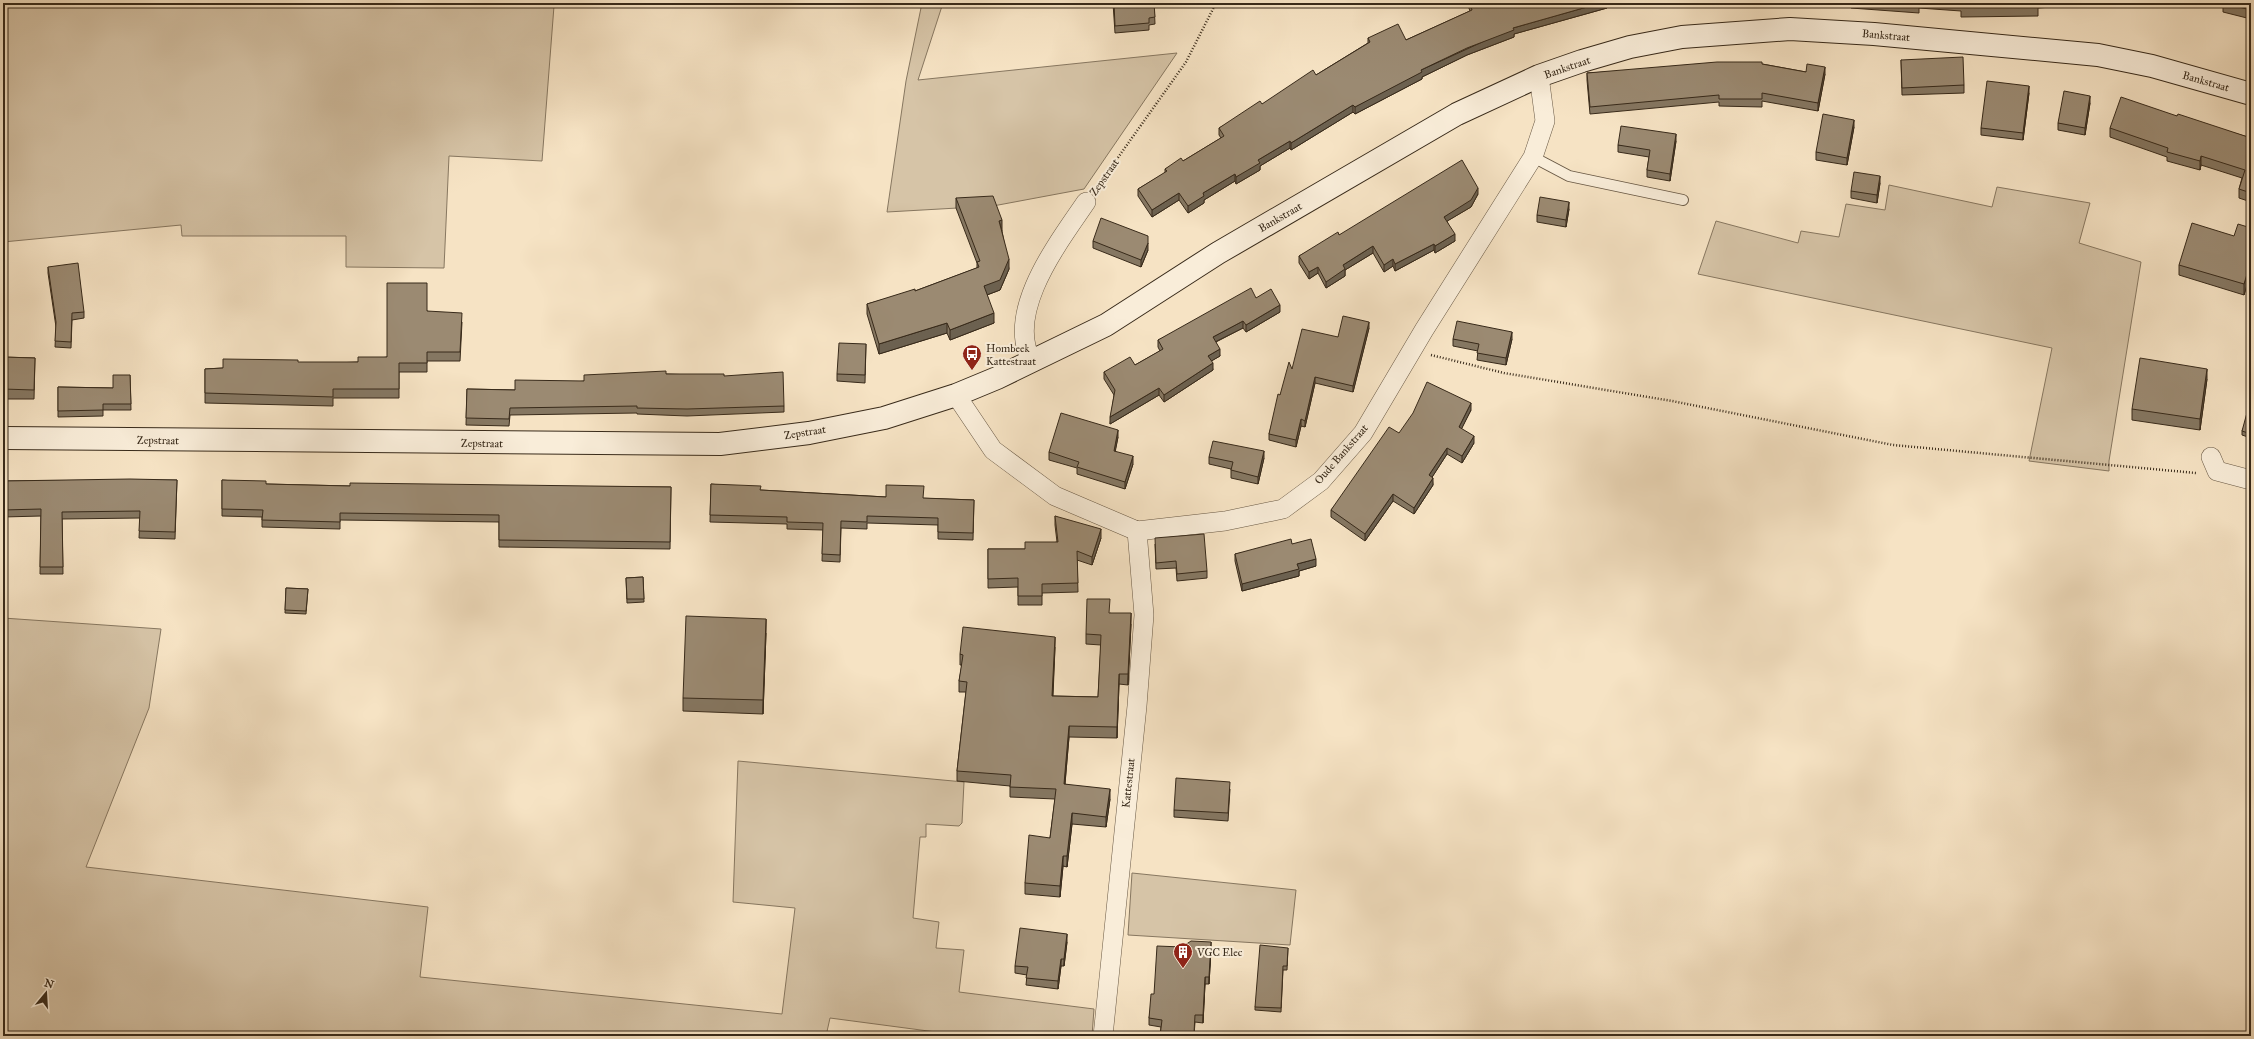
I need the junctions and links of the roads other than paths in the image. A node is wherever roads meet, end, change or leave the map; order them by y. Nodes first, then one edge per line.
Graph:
1 (1539, 76) junction
2 (2251, 94) edge
3 (1533, 157) junction
4 (1684, 200) dead end
5 (1086, 202) road end
6 (1032, 362) junction
7 (956, 395) junction
8 (3, 438) edge
9 (2210, 457) dead end
10 (2244, 478) edge
11 (1137, 531) junction
12 (1103, 1036) edge

1 - 2 street, Bankstraat
1 - 3 street, Oude Bankstraat
1 - 6 street, Bankstraat
3 - 4 lane
3 - 11 street, Oude Bankstraat
5 - 6 street, Zepstraat
6 - 7 street, Bankstraat
7 - 8 street, Zepstraat
7 - 11 street, Oude Bankstraat
9 - 10 street
11 - 12 street, Kattestraat

